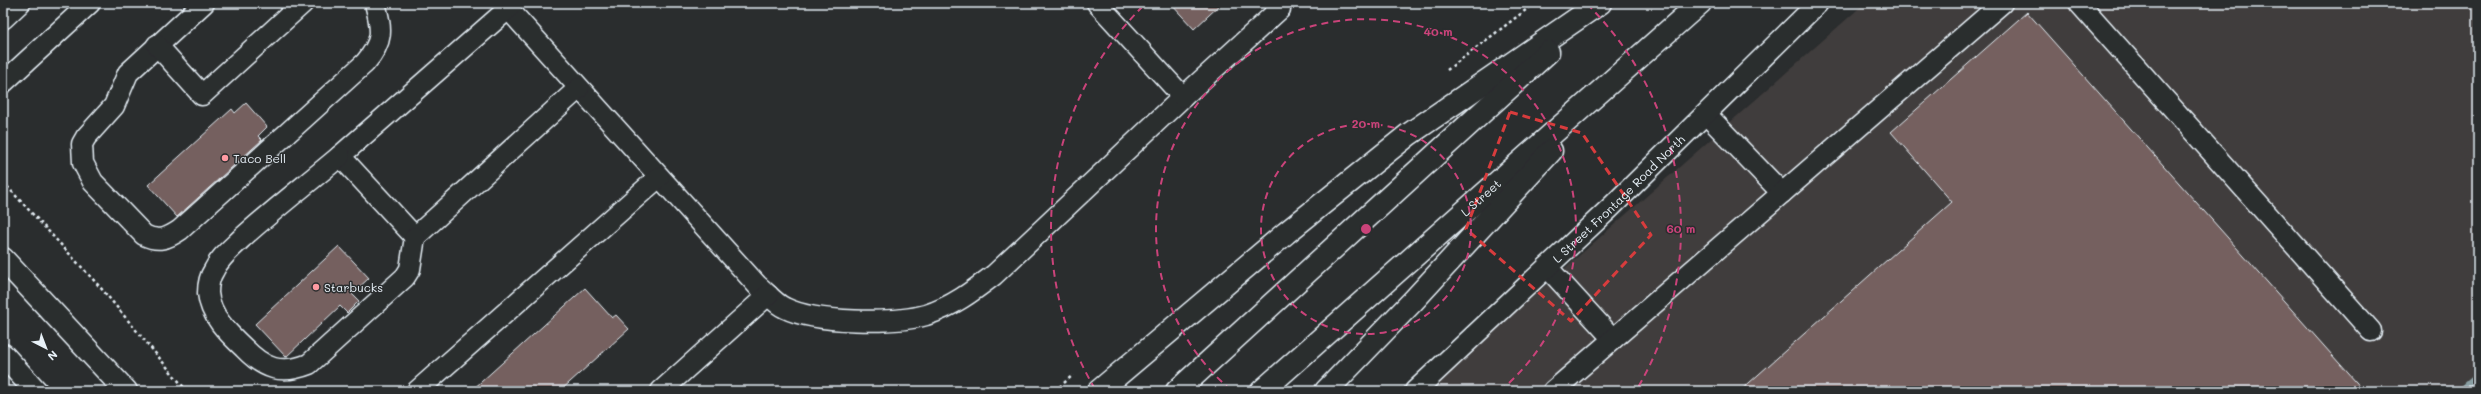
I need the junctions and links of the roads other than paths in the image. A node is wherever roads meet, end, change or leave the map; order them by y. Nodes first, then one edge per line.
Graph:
1 (20, 3) edge
2 (90, 3) edge
3 (204, 3) edge
4 (303, 3) edge
5 (375, 3) edge
6 (1097, 3) edge
7 (1601, 3) edge
8 (1700, 3) edge
9 (1818, 3) edge
10 (2002, 3) edge
11 (2079, 3) edge
12 (505, 6) edge
13 (1280, 9) dead end
14 (3, 19) edge
15 (157, 45) junction
16 (1632, 62) junction
17 (3, 83) edge
18 (579, 88) junction
19 (1183, 97) junction
20 (1706, 114) junction
21 (340, 156) junction
22 (659, 177) junction
23 (1782, 193) junction
24 (415, 238) junction
25 (3, 258) edge
26 (1547, 268) junction
27 (768, 295) junction
28 (2371, 331) dead end
29 (1613, 339) junction
30 (3, 355) edge
31 (36, 391) edge
32 (126, 391) edge
33 (417, 391) edge
34 (661, 391) edge
35 (1099, 391) edge
36 (1177, 391) edge
37 (1262, 391) edge
38 (1326, 391) edge
39 (1415, 391) edge
40 (1552, 391) edge

1 - 14 lane
2 - 17 lane
3 - 15 lane
4 - 15 lane
5 - 15 lane
6 - 19 lane
7 - 35 main road
7 - 36 main road
8 - 16 main road, L Street
9 - 20 lane, L Street Frontage Road North
10 - 23 lane
11 - 28 lane
12 - 18 lane
12 - 21 lane
13 - 19 lane
16 - 37 main road, L Street
16 - 38 main road
18 - 22 lane
18 - 24 lane
19 - 27 lane
20 - 23 lane
20 - 26 lane, L Street Frontage Road North
21 - 24 lane
21 - 24 lane
22 - 27 lane
22 - 33 lane
23 - 29 lane
25 - 32 main road
26 - 29 lane
26 - 39 lane, L Street Frontage Road North
27 - 34 lane
29 - 40 lane
30 - 31 main road

